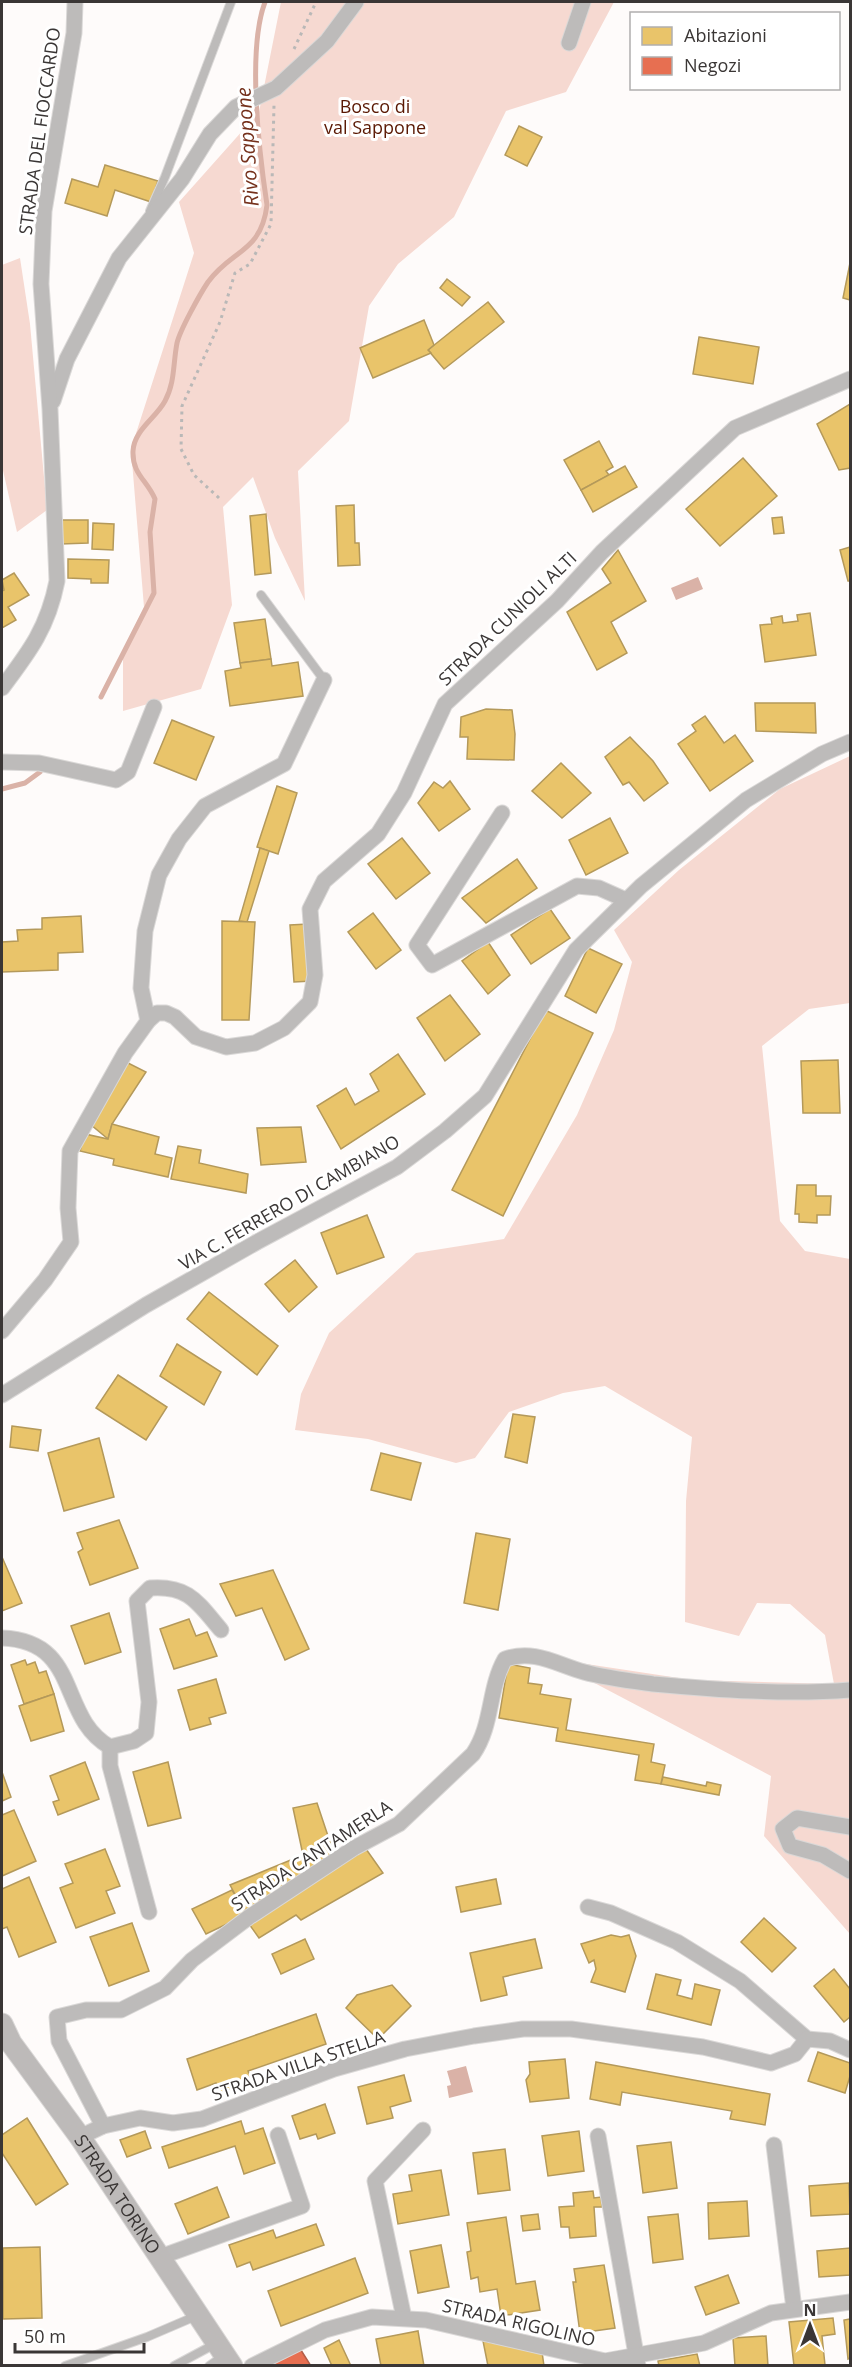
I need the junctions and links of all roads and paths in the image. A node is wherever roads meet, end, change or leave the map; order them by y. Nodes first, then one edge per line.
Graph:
1 (75, 2) edge
2 (231, 2) edge
3 (316, 2) edge
4 (356, 2) edge
5 (583, 2) edge
6 (569, 43) dead end
7 (290, 56) dead end
8 (271, 91) junction
9 (144, 224) junction
10 (850, 379) edge
11 (50, 409) junction
12 (219, 498) dead end
13 (261, 595) dead end
14 (324, 680) joint
15 (2, 688) edge
16 (153, 707) dead end
17 (850, 742) edge
18 (2, 762) edge
19 (502, 813) dead end
20 (626, 900) junction
21 (148, 1021) junction
22 (2, 1331) edge
23 (2, 1395) edge
24 (221, 1630) dead end
25 (2, 1638) edge
26 (850, 1690) edge
27 (110, 1747) junction
28 (850, 1827) edge
29 (850, 1871) edge
30 (588, 1906) dead end
31 (149, 1912) dead end
32 (2, 2024) edge
33 (807, 2039) junction
34 (850, 2050) edge
35 (103, 2126) junction
36 (423, 2130) dead end
37 (278, 2135) dead end
38 (598, 2136) dead end
39 (80, 2137) junction
40 (774, 2145) dead end
41 (160, 2257) junction
42 (850, 2302) edge
43 (794, 2308) junction
44 (198, 2315) junction
45 (404, 2318) junction
46 (221, 2357) edge
47 (638, 2361) edge
48 (65, 2366) edge
49 (174, 2366) edge
50 (252, 2366) edge

1 - 11 street, STRADA DEL FIOCCARDO
2 - 9 lane
3 - 7 path
4 - 8 street, STRADA DEL FIOCCARDO
5 - 6 street
8 - 9 street, STRADA DEL FIOCCARDO
8 - 12 path
9 - 11 street, STRADA DEL FIOCCARDO
10 - 21 street, STRADA CUNIOLI ALTI
11 - 15 street, STRADA DEL FIOCCARDO
13 - 14 lane
14 - 21 street
16 - 18 street
17 - 20 street, VIA C. FERRERO DI CAMBIANO
19 - 20 street
20 - 23 street, VIA C. FERRERO DI CAMBIANO
21 - 22 street
24 - 27 street
25 - 27 street
26 - 35 street, STRADA CANTAMERLA
27 - 31 street
28 - 29 street
30 - 33 street
32 - 39 main road, STRADA TORINO
33 - 34 street
33 - 35 street, STRADA VILLA STELLA
35 - 39 street, STRADA VILLA STELLA
36 - 45 street
37 - 41 street
38 - 47 street
39 - 41 main road, STRADA TORINO
40 - 43 street
41 - 44 main road, STRADA TORINO
42 - 43 street, STRADA RIGOLINO
43 - 47 street, STRADA RIGOLINO
44 - 46 main road, STRADA TORINO
44 - 48 lane
45 - 47 street, STRADA RIGOLINO
45 - 50 street, STRADA RIGOLINO
46 - 49 lane

